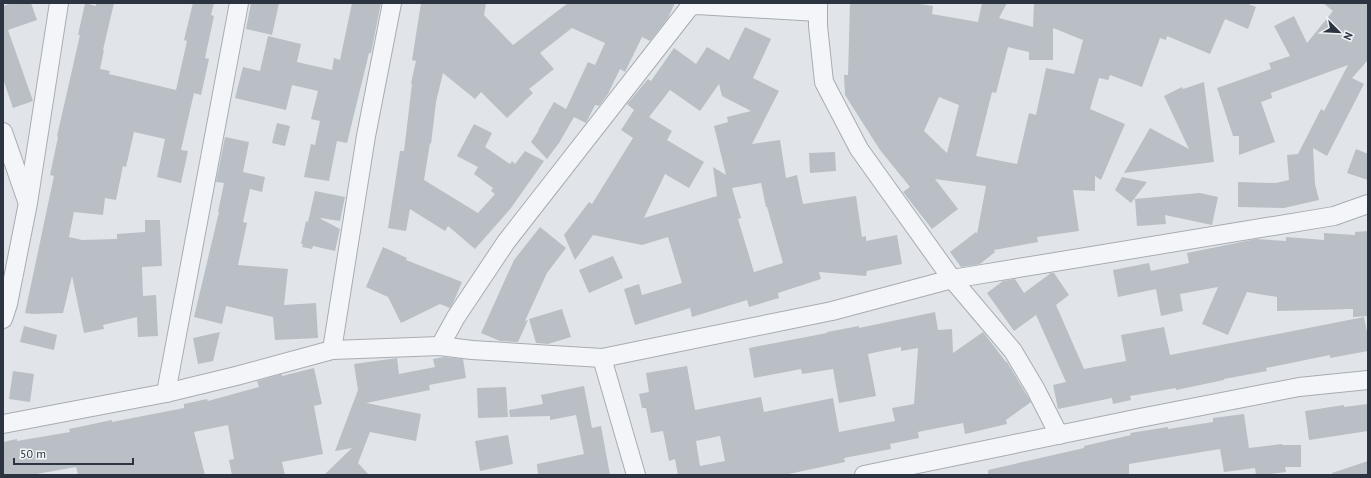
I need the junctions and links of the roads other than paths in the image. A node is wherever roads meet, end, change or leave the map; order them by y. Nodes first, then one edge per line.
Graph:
1 (58, 3) edge
2 (239, 3) edge
3 (392, 3) edge
4 (818, 7) edge
5 (3, 132) edge
6 (28, 204) junction
7 (1368, 204) edge
8 (952, 279) junction
9 (3, 319) edge
10 (440, 346) junction
11 (332, 350) junction
12 (602, 358) junction
13 (1368, 380) edge
14 (166, 393) junction
15 (3, 424) edge
16 (1059, 435) junction
17 (636, 475) edge
18 (864, 475) edge

1 - 6 street
2 - 14 street
3 - 11 street
4 - 8 street
4 - 10 street
5 - 6 street
6 - 9 street
7 - 8 street
8 - 12 street
8 - 16 street
10 - 11 street
10 - 12 street
11 - 14 street
12 - 17 street
13 - 16 street
14 - 15 street
16 - 18 street

